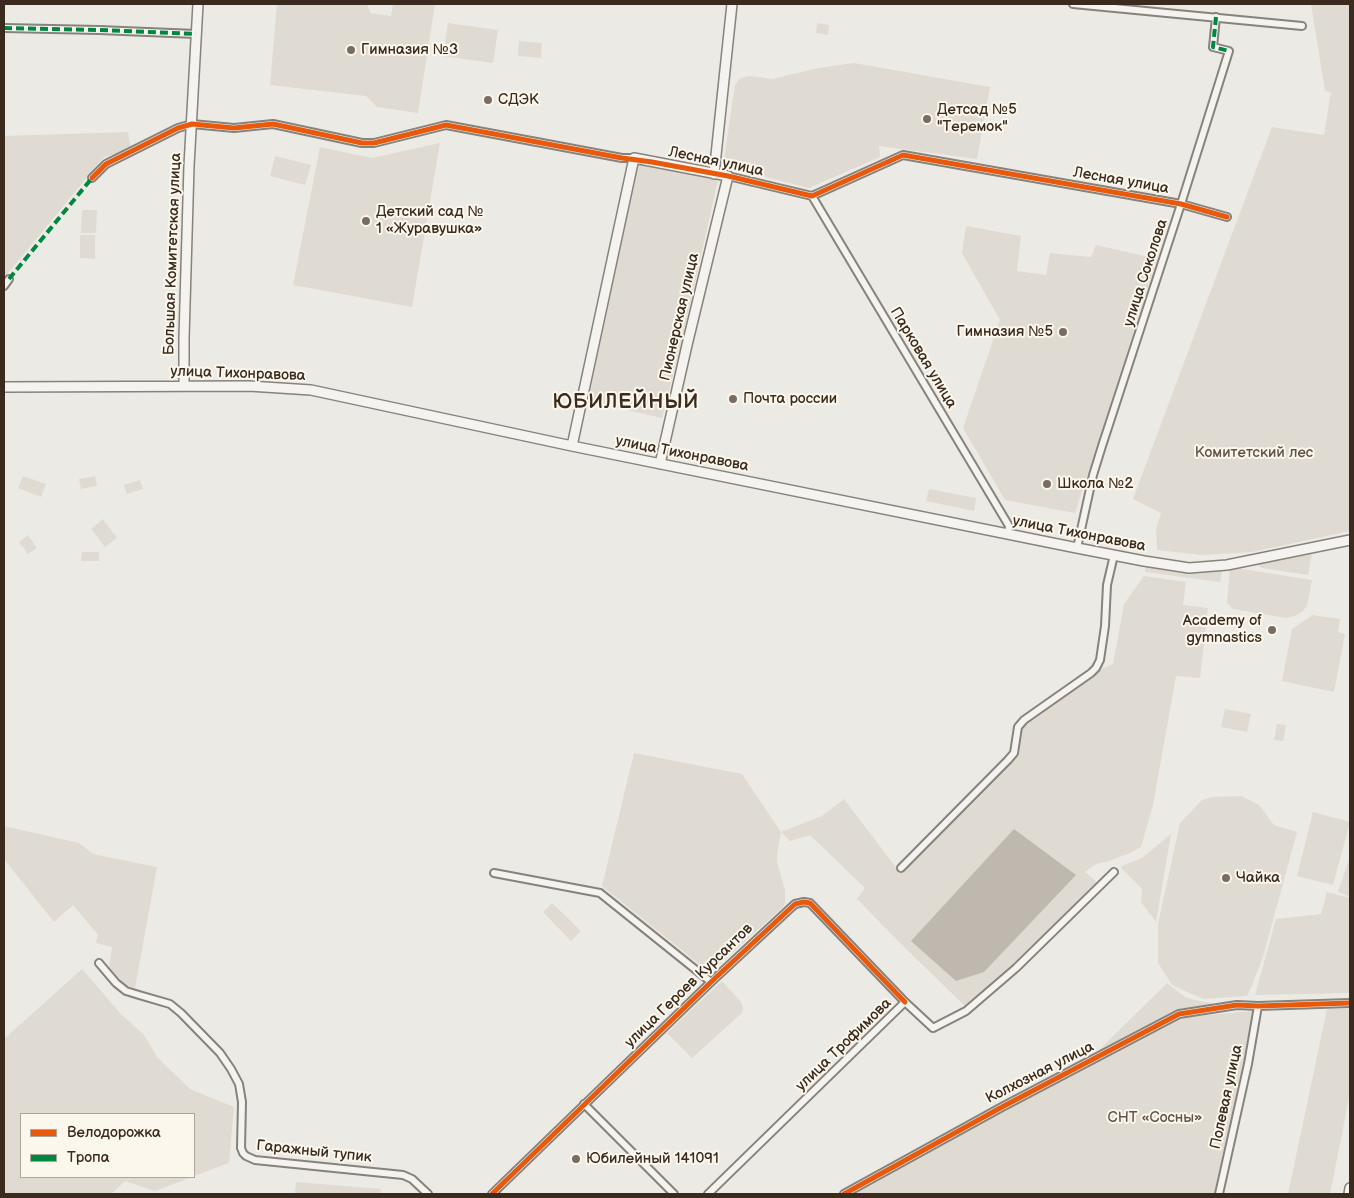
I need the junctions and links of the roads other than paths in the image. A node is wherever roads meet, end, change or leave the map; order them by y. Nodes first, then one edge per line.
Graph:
1 (198, 4) edge
2 (732, 4) edge
3 (1073, 4) edge
4 (1216, 17) junction
5 (1302, 26) dead end
6 (4, 28) edge
7 (196, 34) junction
8 (192, 124) junction
9 (634, 158) junction
10 (714, 174) junction
11 (728, 176) junction
12 (92, 178) dead end
13 (812, 196) junction
14 (1181, 204) junction
15 (1227, 217) dead end
16 (9, 279) dead end
17 (4, 286) edge
18 (184, 386) junction
19 (4, 387) edge
20 (572, 446) junction
21 (660, 464) junction
22 (1008, 534) junction
23 (1350, 540) edge
24 (1077, 548) junction
25 (1114, 556) junction
26 (902, 868) dead end
27 (1114, 872) dead end
28 (494, 874) dead end
29 (99, 963) dead end
30 (710, 982) junction
31 (905, 1002) junction
32 (1350, 1004) edge
33 (1258, 1006) junction
34 (584, 1104) junction
35 (1350, 1188) edge
36 (428, 1194) edge
37 (492, 1194) edge
38 (674, 1194) edge
39 (708, 1194) edge
40 (844, 1194) edge
41 (1219, 1194) edge
42 (1349, 1194) edge

1 - 7 main road, Большая Комитетская улица
2 - 10 main road
3 - 4 street
4 - 5 street
4 - 14 street, улица Соколова
6 - 7 street
7 - 8 main road, Большая Комитетская улица
8 - 9 street, Лесная улица
8 - 12 street
8 - 18 main road, Большая Комитетская улица
9 - 10 main road, Лесная улица
9 - 20 main road
10 - 11 main road, Лесная улица
11 - 13 street, Лесная улица
11 - 21 main road, Пионерская улица
13 - 14 street, Лесная улица
13 - 22 street, Парковая улица
14 - 15 street, Лесная улица
14 - 24 street, улица Соколова
16 - 17 street
18 - 19 main road, улица Тихонравова
18 - 20 main road, улица Тихонравова
20 - 21 main road, улица Тихонравова
21 - 22 main road, улица Тихонравова
22 - 24 main road, улица Тихонравова
23 - 25 main road, улица Тихонравова
24 - 25 main road, улица Тихонравова
25 - 26 street
27 - 31 street, улица Трофимова
28 - 30 street
29 - 36 street, Гаражный тупик
30 - 31 street, улица Героев Курсантов
30 - 34 street, улица Героев Курсантов
31 - 39 street, улица Трофимова
32 - 33 street, Колхозная улица
33 - 40 street, Колхозная улица
33 - 41 street, Полевая улица
34 - 37 street, улица Героев Курсантов
34 - 38 street
35 - 42 main road

